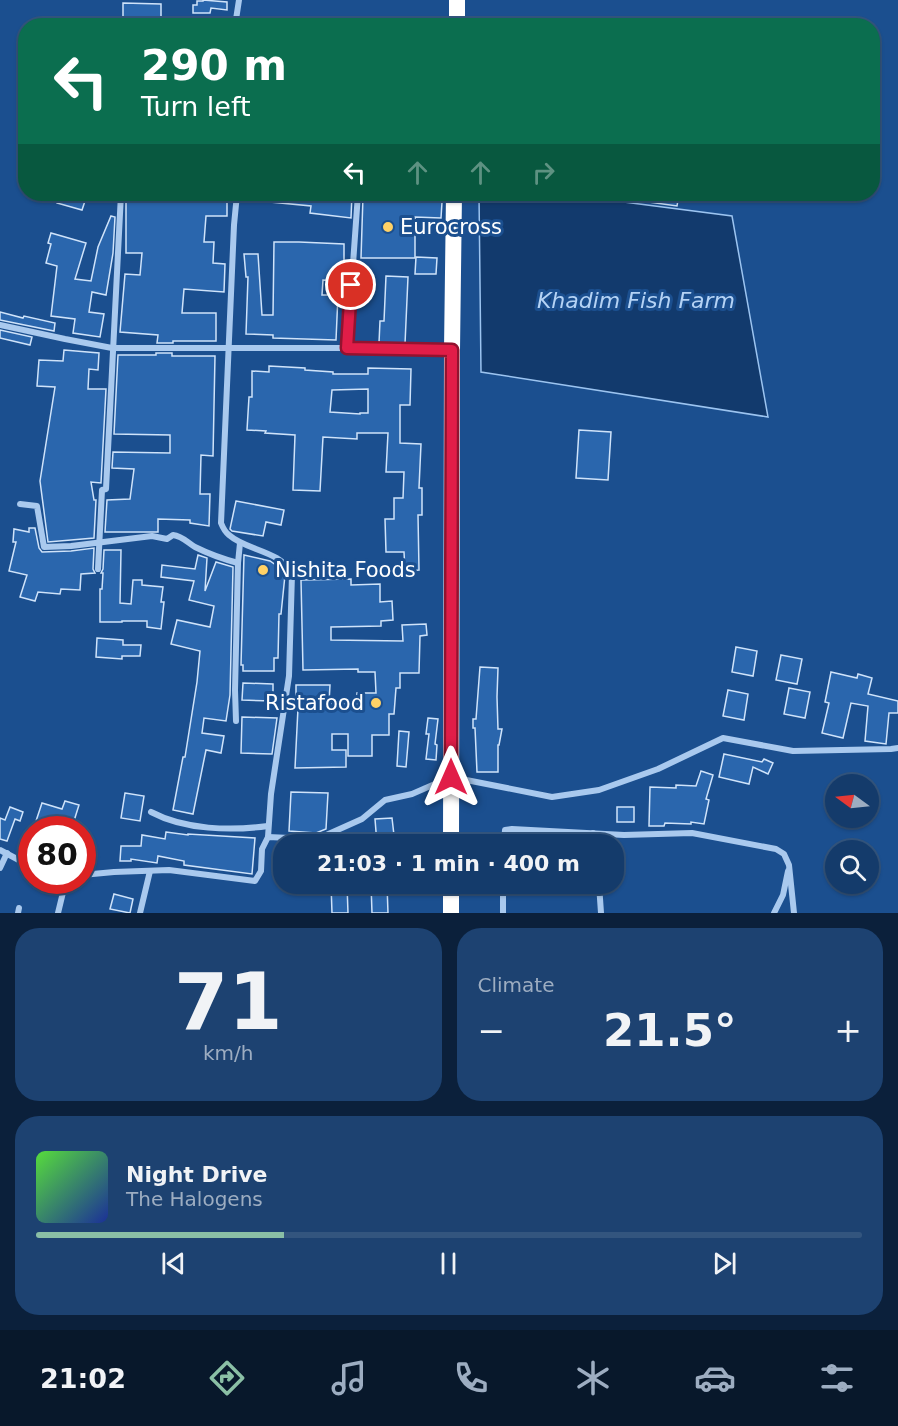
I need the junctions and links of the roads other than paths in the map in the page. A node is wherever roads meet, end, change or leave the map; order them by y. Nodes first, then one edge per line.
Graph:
1 (239, 0) edge
2 (457, 0) edge
3 (236, 18) edge
4 (457, 18) edge
5 (121, 201) edge
6 (236, 201) edge
7 (358, 201) edge
8 (454, 201) edge
9 (0, 325) edge
10 (112, 348) junction
11 (228, 348) junction
12 (347, 348) junction
13 (452, 350) junction
14 (20, 504) dead end
15 (100, 542) junction
16 (240, 543) junction
17 (238, 563) junction
18 (98, 569) dead end
19 (236, 721) dead end
20 (898, 748) edge
21 (451, 777) junction
22 (152, 812) dead end
23 (268, 826) junction
24 (593, 833) joint
25 (451, 834) edge
26 (505, 834) edge
27 (268, 837) junction
28 (0, 850) edge
29 (7, 853) junction
30 (18, 859) edge
31 (789, 865) junction
32 (0, 868) edge
33 (150, 871) junction
34 (96, 874) edge
35 (63, 894) edge
36 (451, 894) edge
37 (503, 894) edge
38 (600, 894) edge
39 (58, 913) edge
40 (140, 913) edge
41 (451, 913) edge
42 (503, 913) edge
43 (601, 913) edge
44 (774, 913) edge
45 (794, 913) edge

1 - 3 street
2 - 4 highway
5 - 10 street
6 - 11 street
7 - 12 street
8 - 13 highway
9 - 10 street
10 - 11 street
10 - 15 street
11 - 12 street
11 - 16 street
12 - 13 street
13 - 21 highway
14 - 15 street
15 - 17 street
15 - 18 street
16 - 17 street
16 - 23 street
17 - 19 street
20 - 21 street
21 - 25 highway
21 - 27 street
22 - 23 street
23 - 27 street
24 - 26 street
24 - 31 street
27 - 33 street
28 - 29 street
29 - 30 street
29 - 32 street
31 - 44 street
31 - 45 street
33 - 34 street
33 - 40 street
35 - 39 street
36 - 41 highway
37 - 42 street
38 - 43 street

